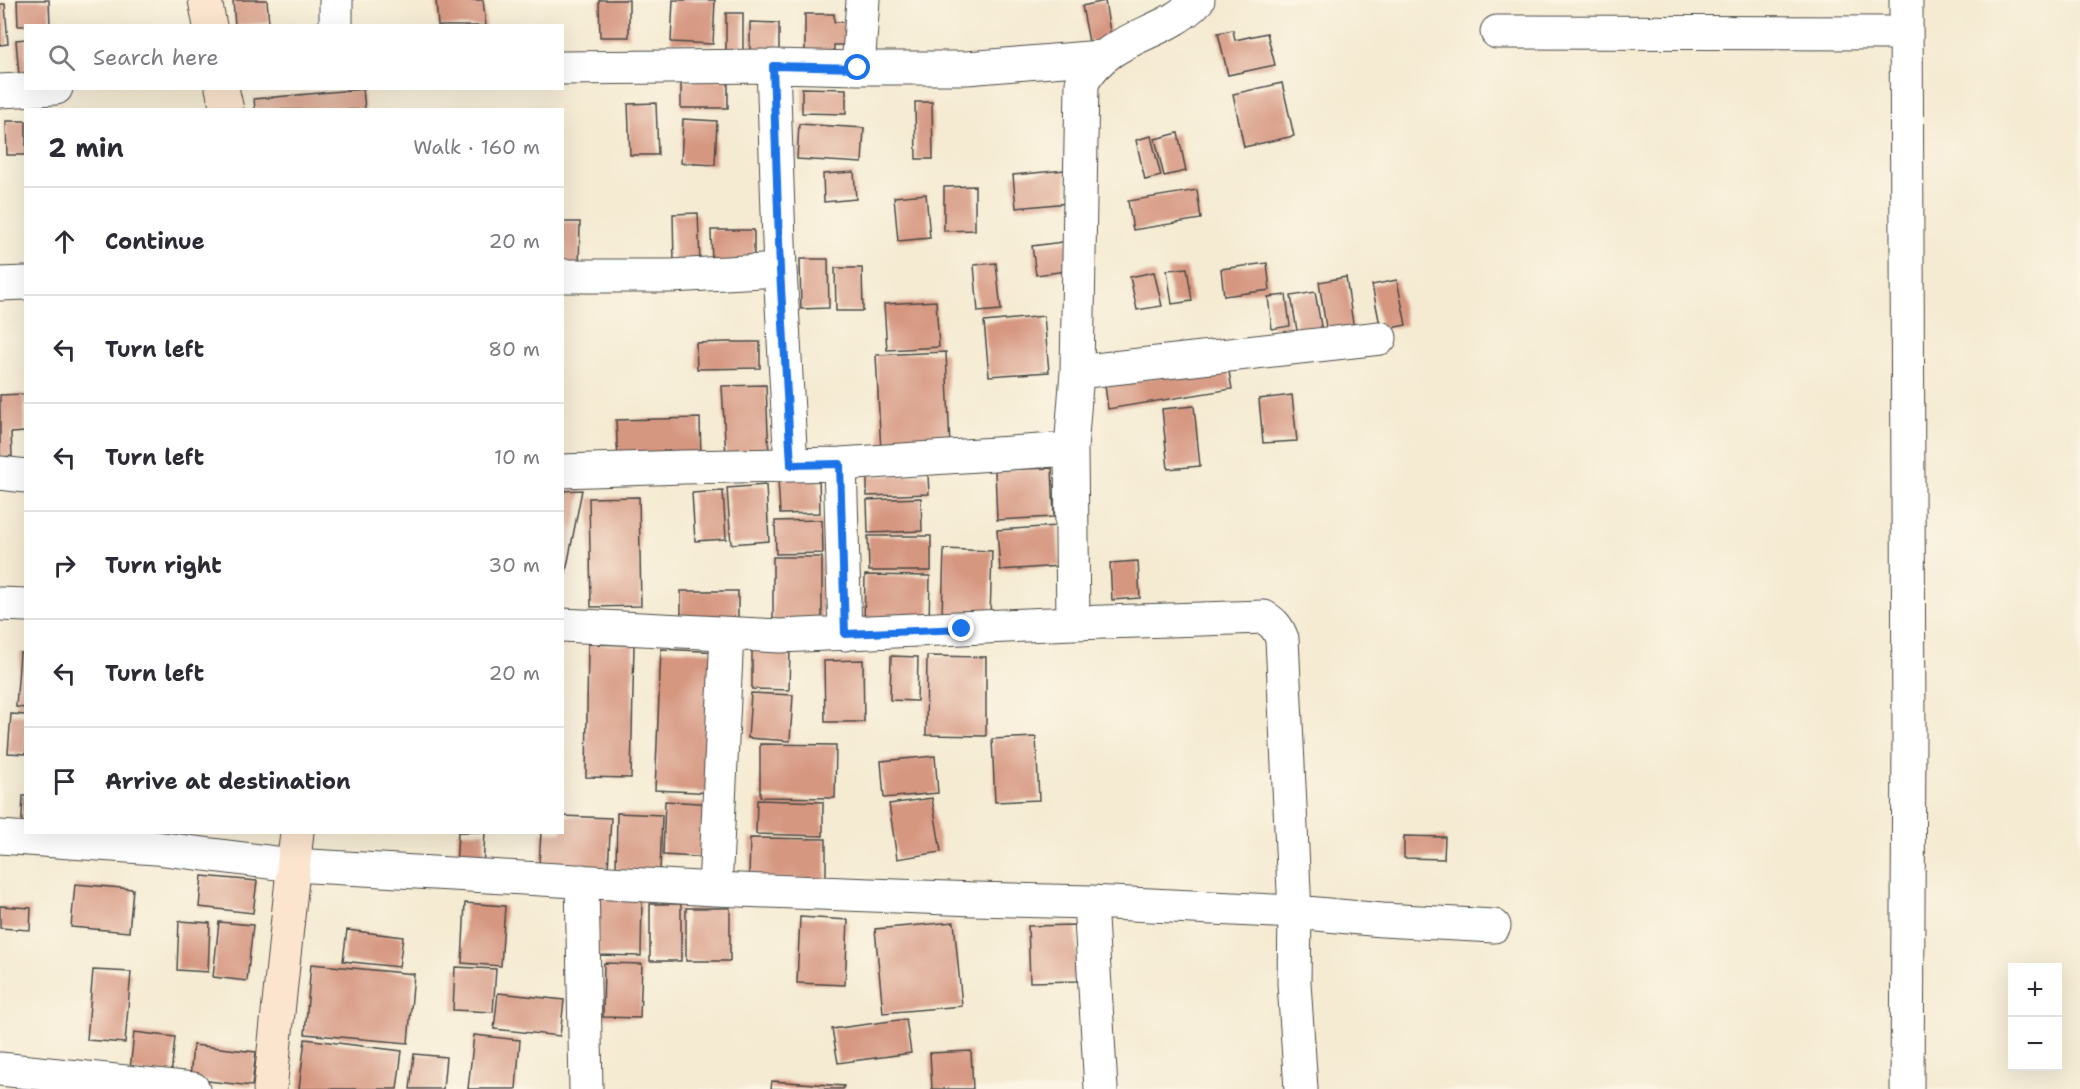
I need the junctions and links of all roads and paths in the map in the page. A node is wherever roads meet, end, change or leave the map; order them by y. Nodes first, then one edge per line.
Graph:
1 (205, 0) edge
2 (336, 0) edge
3 (863, 0) edge
4 (1198, 0) edge
5 (1906, 0) edge
6 (210, 24) edge
7 (336, 24) edge
8 (1497, 32) dead end
9 (1906, 33) junction
10 (1101, 57) junction
11 (773, 66) junction
12 (564, 68) edge
13 (858, 68) junction
14 (24, 90) edge
15 (222, 90) edge
16 (0, 91) edge
17 (226, 108) edge
18 (780, 270) junction
19 (564, 276) edge
20 (24, 283) edge
21 (0, 284) edge
22 (1380, 338) dead end
23 (1077, 372) junction
24 (1071, 450) junction
25 (840, 464) junction
26 (791, 465) junction
27 (564, 471) edge
28 (0, 473) edge
29 (24, 476) edge
30 (0, 604) edge
31 (24, 605) edge
32 (1073, 623) junction
33 (564, 625) edge
34 (727, 634) junction
35 (845, 634) junction
36 (297, 834) edge
37 (0, 837) edge
38 (293, 866) junction
39 (582, 881) junction
40 (715, 889) junction
41 (1090, 902) junction
42 (1295, 912) junction
43 (1494, 926) dead end
44 (0, 1069) edge
45 (193, 1089) edge
46 (270, 1089) edge
47 (586, 1089) edge
48 (1101, 1089) edge
49 (1301, 1089) edge
50 (1907, 1089) edge

1 - 6 street
2 - 7 street
3 - 13 street
4 - 10 street
5 - 9 street
8 - 9 street
9 - 50 street
10 - 13 street
10 - 23 street
11 - 12 street
11 - 13 street
11 - 18 street
14 - 16 street
15 - 17 street
18 - 19 street
18 - 26 street
20 - 21 street
22 - 23 street
23 - 24 street
24 - 25 street
24 - 32 street
25 - 26 street
25 - 35 street
26 - 27 street
28 - 29 street
30 - 31 street
32 - 35 street
32 - 42 street
33 - 34 street
34 - 35 street
34 - 40 street
36 - 38 street
37 - 38 street
38 - 39 street
38 - 46 street
39 - 40 street
39 - 47 street
40 - 41 street
41 - 42 street
41 - 48 street
42 - 43 street
42 - 49 street
44 - 45 street

